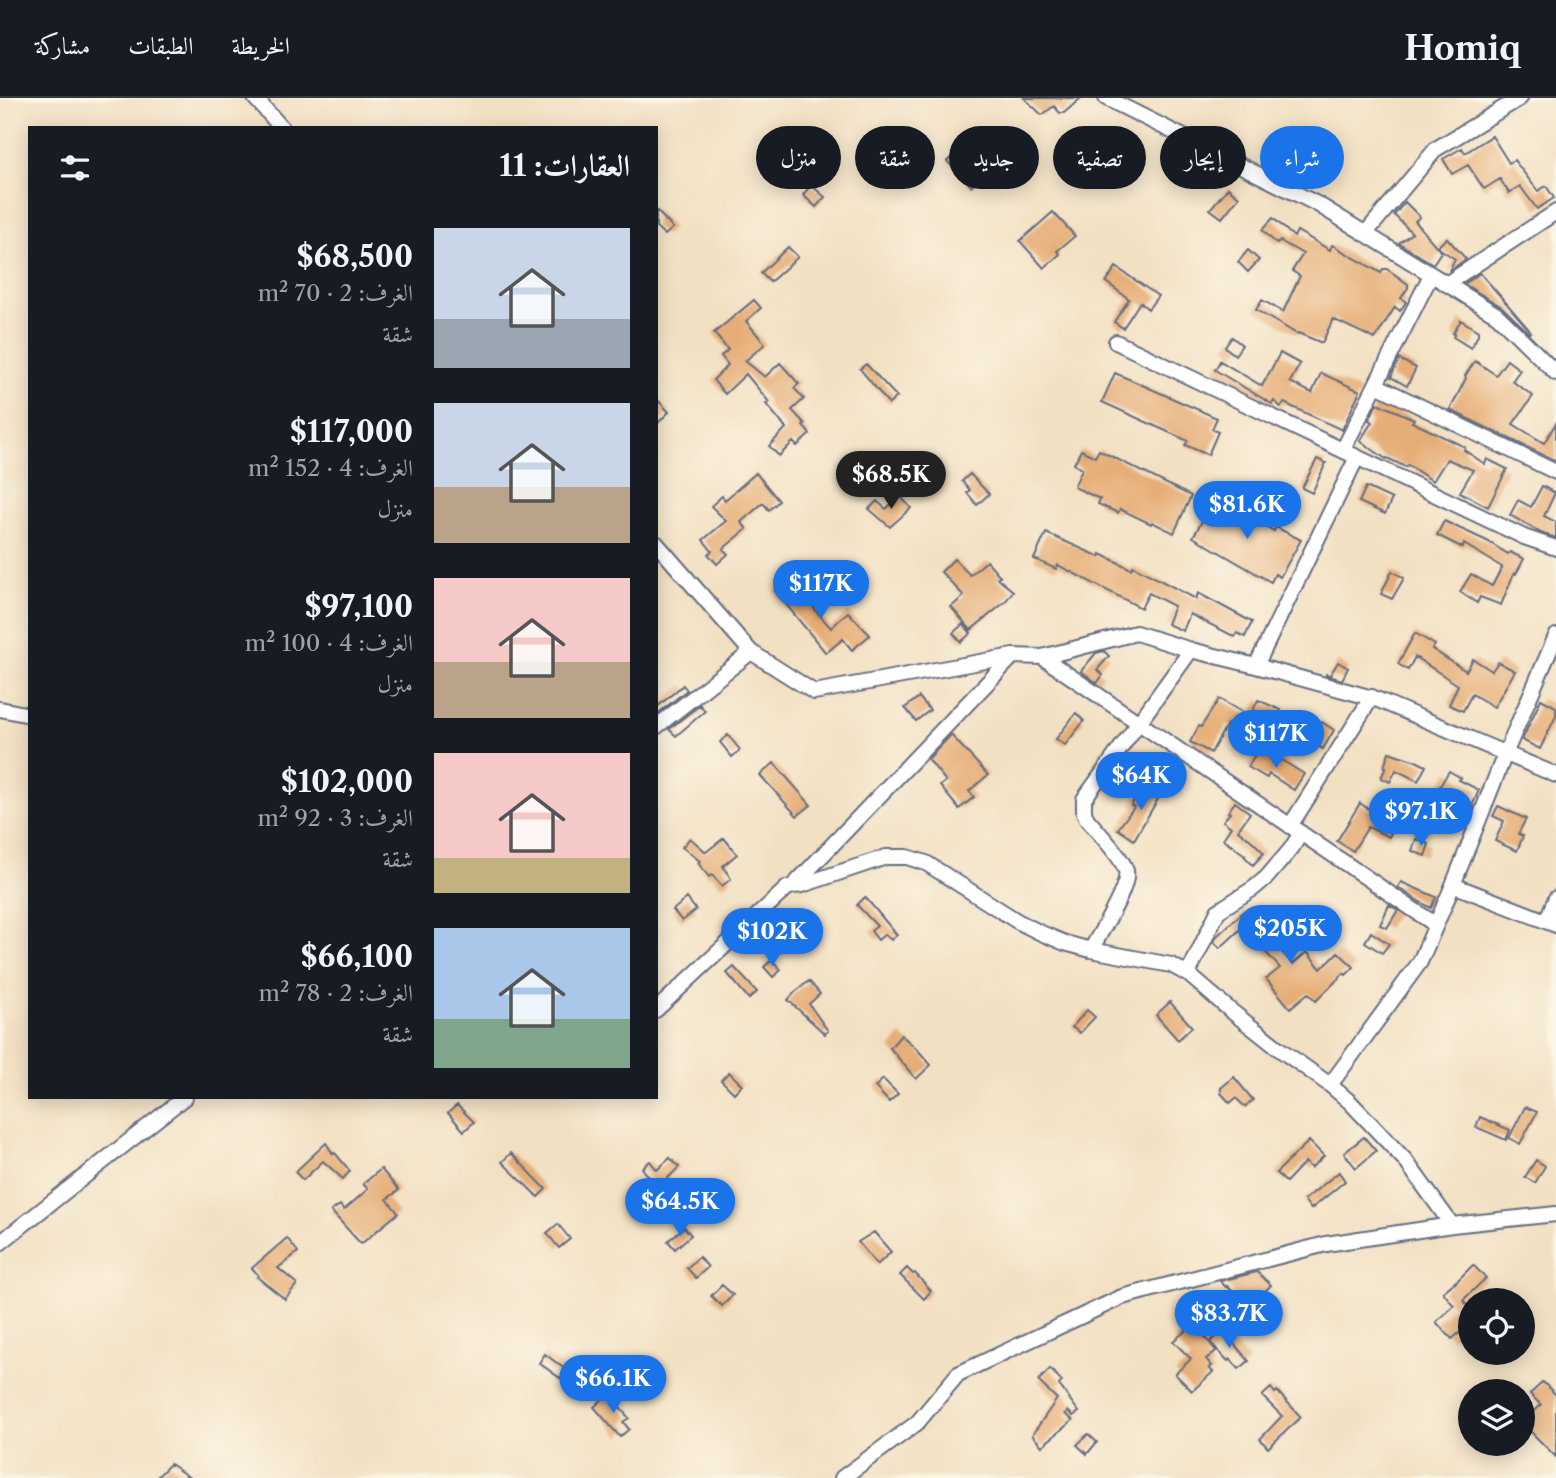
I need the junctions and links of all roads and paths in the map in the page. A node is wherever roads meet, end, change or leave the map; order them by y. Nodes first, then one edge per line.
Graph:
1 (255, 98) edge
2 (1106, 98) edge
3 (1520, 98) edge
4 (280, 126) edge
5 (1556, 212) edge
6 (1364, 233) junction
7 (1431, 275) junction
8 (1446, 284) junction
9 (1116, 342) dead end
10 (1555, 370) edge
11 (1376, 385) junction
12 (1350, 454) junction
13 (1556, 472) edge
14 (658, 545) edge
15 (1556, 548) edge
16 (1556, 636) edge
17 (1191, 650) junction
18 (751, 652) junction
19 (1013, 656) junction
20 (1042, 657) junction
21 (1256, 666) junction
22 (1372, 698) junction
23 (0, 709) edge
24 (28, 715) edge
25 (1139, 723) junction
26 (658, 725) edge
27 (1505, 754) junction
28 (1556, 775) edge
29 (1296, 830) junction
30 (1453, 885) junction
31 (793, 886) junction
32 (1556, 898) edge
33 (1551, 923) edge
34 (1436, 925) junction
35 (1091, 950) junction
36 (1188, 974) junction
37 (658, 1008) edge
38 (1330, 1085) junction
39 (182, 1099) edge
40 (1556, 1214) edge
41 (1452, 1225) junction
42 (0, 1242) edge
43 (842, 1478) edge

1 - 4 street
2 - 6 street
3 - 6 street
5 - 8 street
6 - 7 street
7 - 8 street
7 - 11 street
8 - 10 street
9 - 12 street
11 - 12 street
11 - 13 street
12 - 15 street
12 - 21 street
14 - 18 street
16 - 27 street
17 - 20 street
17 - 21 street
17 - 25 street
18 - 19 street
18 - 26 street
19 - 20 street
19 - 31 street
20 - 25 street
21 - 22 street
22 - 27 street
22 - 29 street
23 - 24 street
25 - 29 street
25 - 35 street
27 - 28 street
27 - 30 street
29 - 34 street
29 - 36 street
30 - 33 street
30 - 34 street
31 - 35 street
31 - 37 street
32 - 33 street
34 - 38 street
35 - 36 street
36 - 38 street
38 - 41 street
39 - 42 street
40 - 41 street
41 - 43 street

